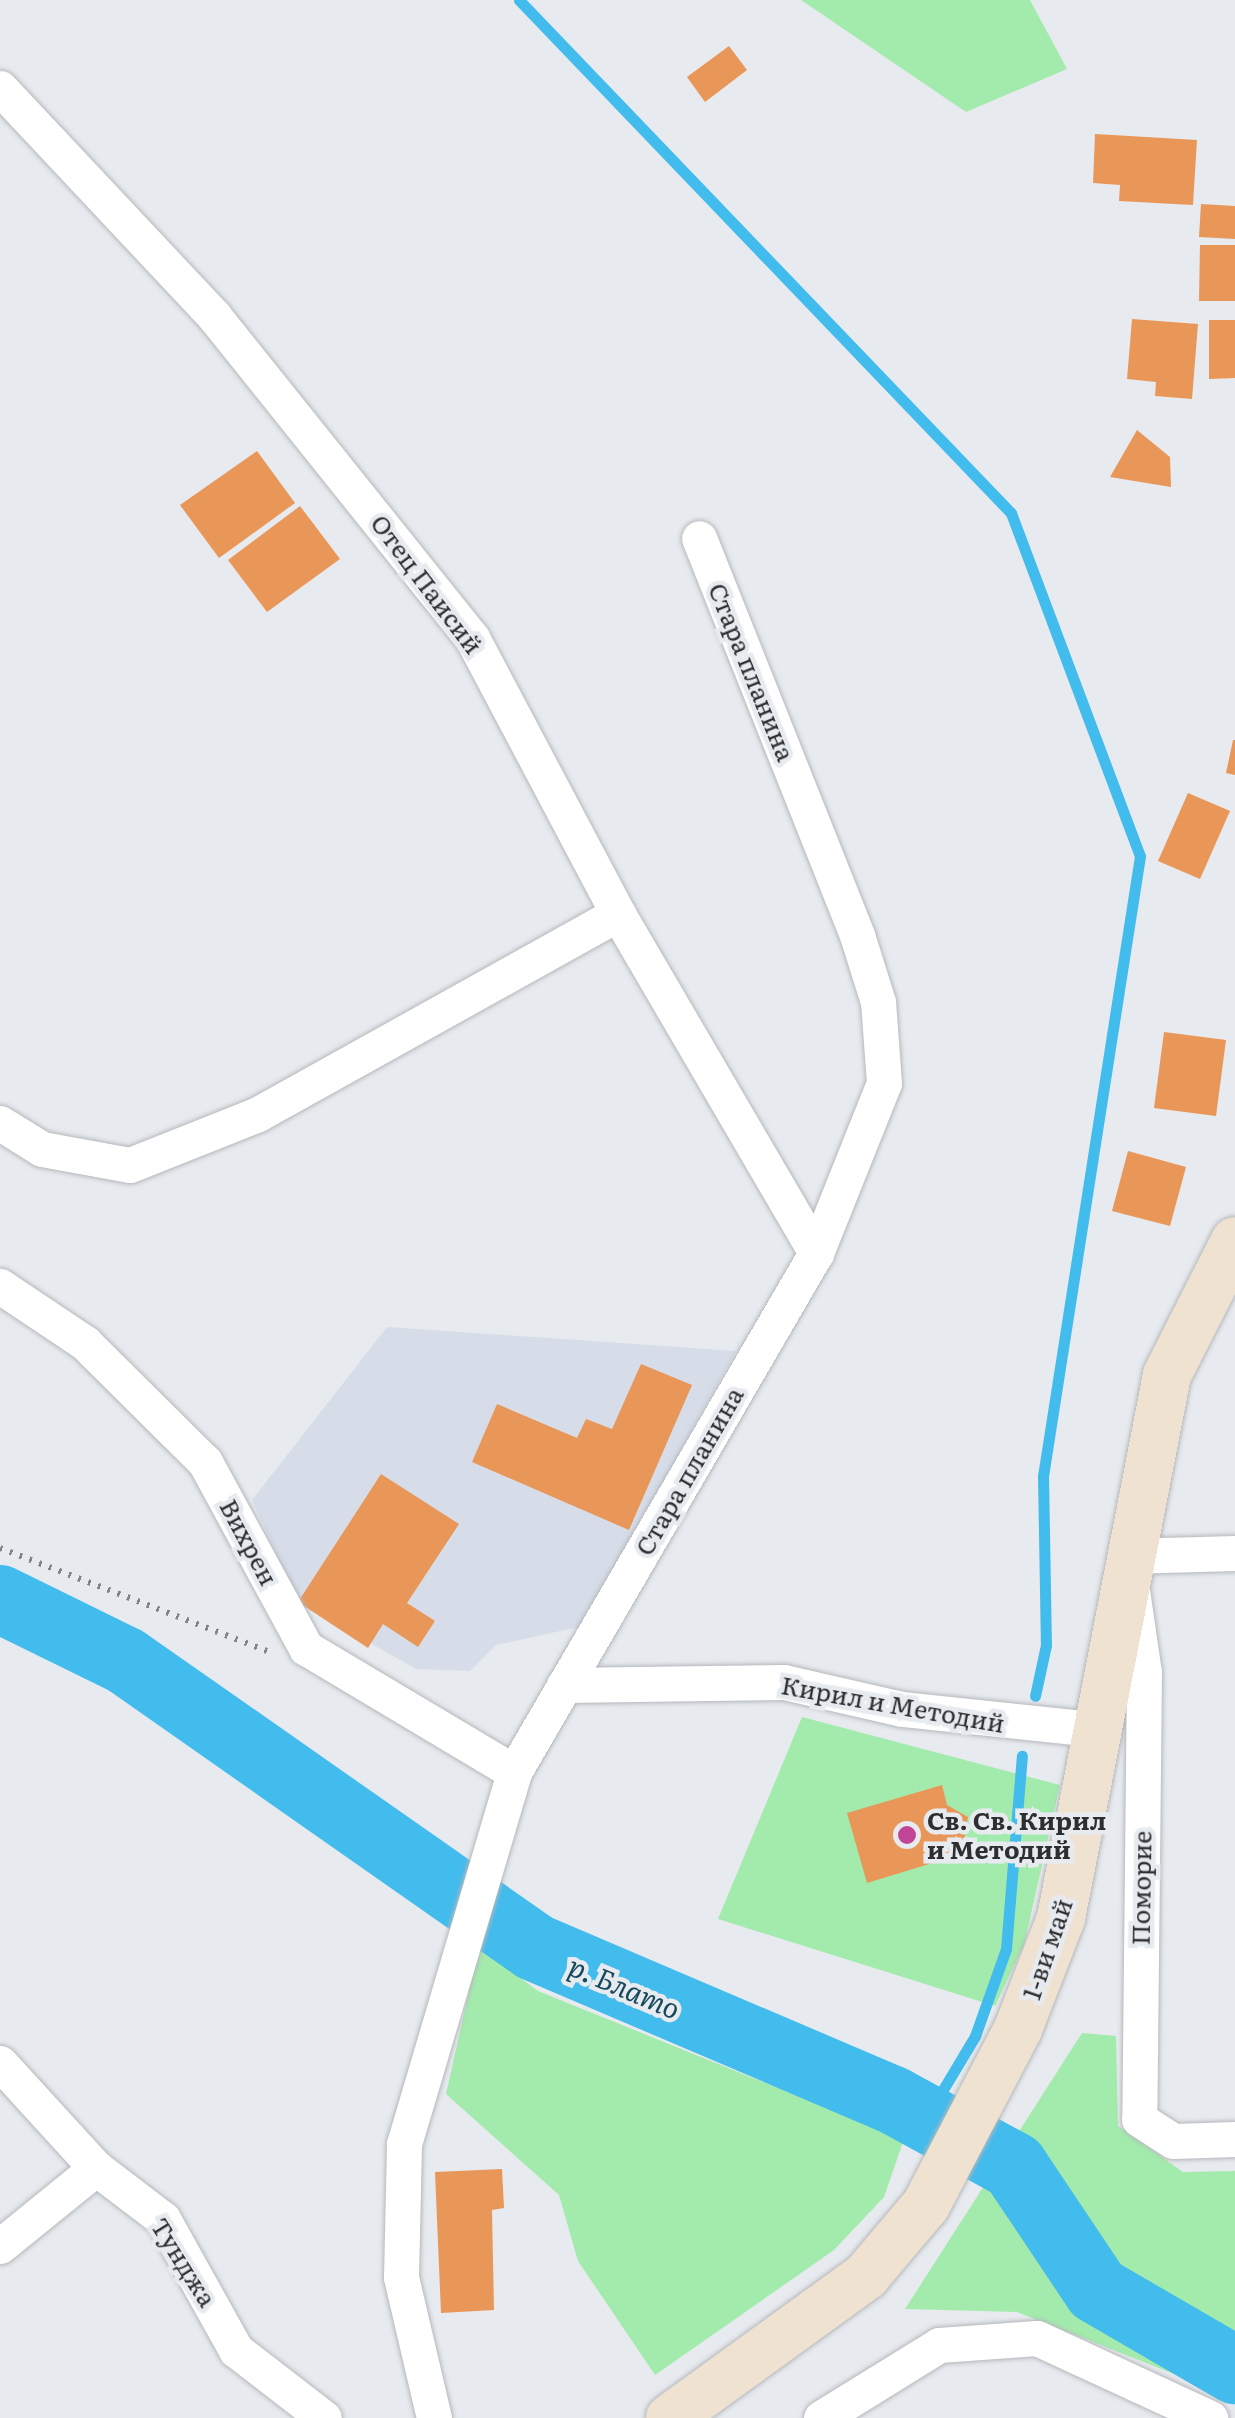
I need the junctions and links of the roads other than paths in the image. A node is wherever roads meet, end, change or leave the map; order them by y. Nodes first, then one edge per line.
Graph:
1 (0, 88) edge
2 (698, 538) dead end
3 (618, 914) junction
4 (0, 1123) edge
5 (1235, 1241) edge
6 (816, 1253) junction
7 (0, 1286) edge
8 (1235, 1553) edge
9 (1127, 1556) junction
10 (564, 1685) junction
11 (1103, 1730) junction
12 (514, 1772) junction
13 (0, 2063) edge
14 (1235, 2139) edge
15 (96, 2168) junction
16 (0, 2246) edge
17 (324, 2418) edge
18 (434, 2418) edge
19 (670, 2418) edge
20 (821, 2418) edge
21 (1210, 2418) edge

1 - 3 street, Отец Паисий
2 - 6 street, Стара планина
3 - 4 street
3 - 6 street, Отец Паисий
5 - 9 street, 1-ви май
6 - 10 street, Стара планина
7 - 12 street, Вихрен
8 - 9 street
9 - 11 street, 1-ви май
9 - 14 street, Поморие
10 - 11 street, Кирил и Методий
10 - 12 street, Стара планина
11 - 19 street, 1-ви май
12 - 18 street, Стара планина
13 - 15 street, Тунджа
15 - 16 street
15 - 17 street, Тунджа
20 - 21 street

